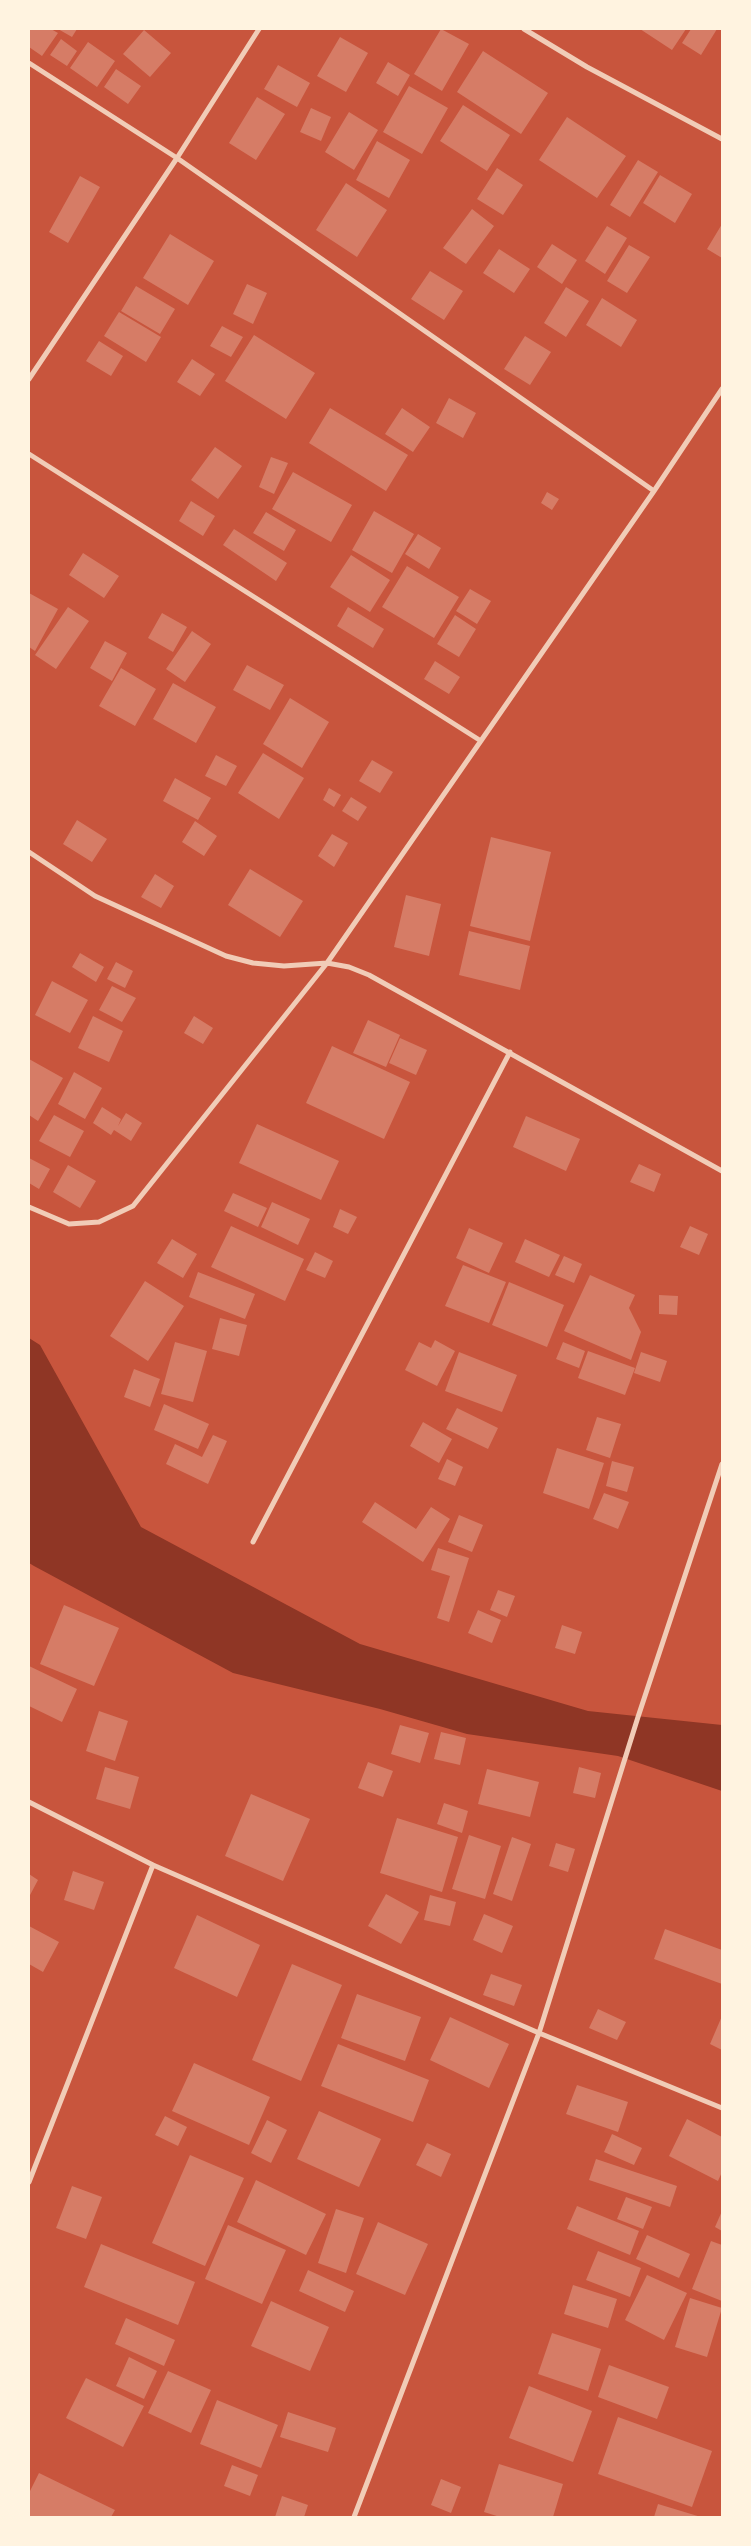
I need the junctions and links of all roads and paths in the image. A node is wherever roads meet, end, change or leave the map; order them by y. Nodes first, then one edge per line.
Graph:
1 (259, 29) edge
2 (524, 29) edge
3 (29, 62) edge
4 (722, 139) edge
5 (176, 158) junction
6 (29, 380) edge
7 (722, 389) edge
8 (29, 454) edge
9 (654, 491) junction
10 (481, 741) junction
11 (29, 852) edge
12 (327, 963) junction
13 (510, 1052) junction
14 (722, 1171) edge
15 (29, 1207) edge
16 (722, 1464) edge
17 (253, 1542) dead end
18 (29, 1802) edge
19 (153, 1864) junction
20 (539, 2033) junction
21 (722, 2108) edge
22 (29, 2182) edge
23 (354, 2517) edge

1 - 5 street
2 - 4 street
3 - 5 street
5 - 6 street
5 - 9 street
7 - 9 street
8 - 10 street
9 - 10 street
10 - 12 street
11 - 12 street
12 - 13 street
12 - 15 street
13 - 14 street
13 - 17 street
16 - 20 street
18 - 19 street
19 - 20 street
19 - 22 street
20 - 21 street
20 - 23 street

